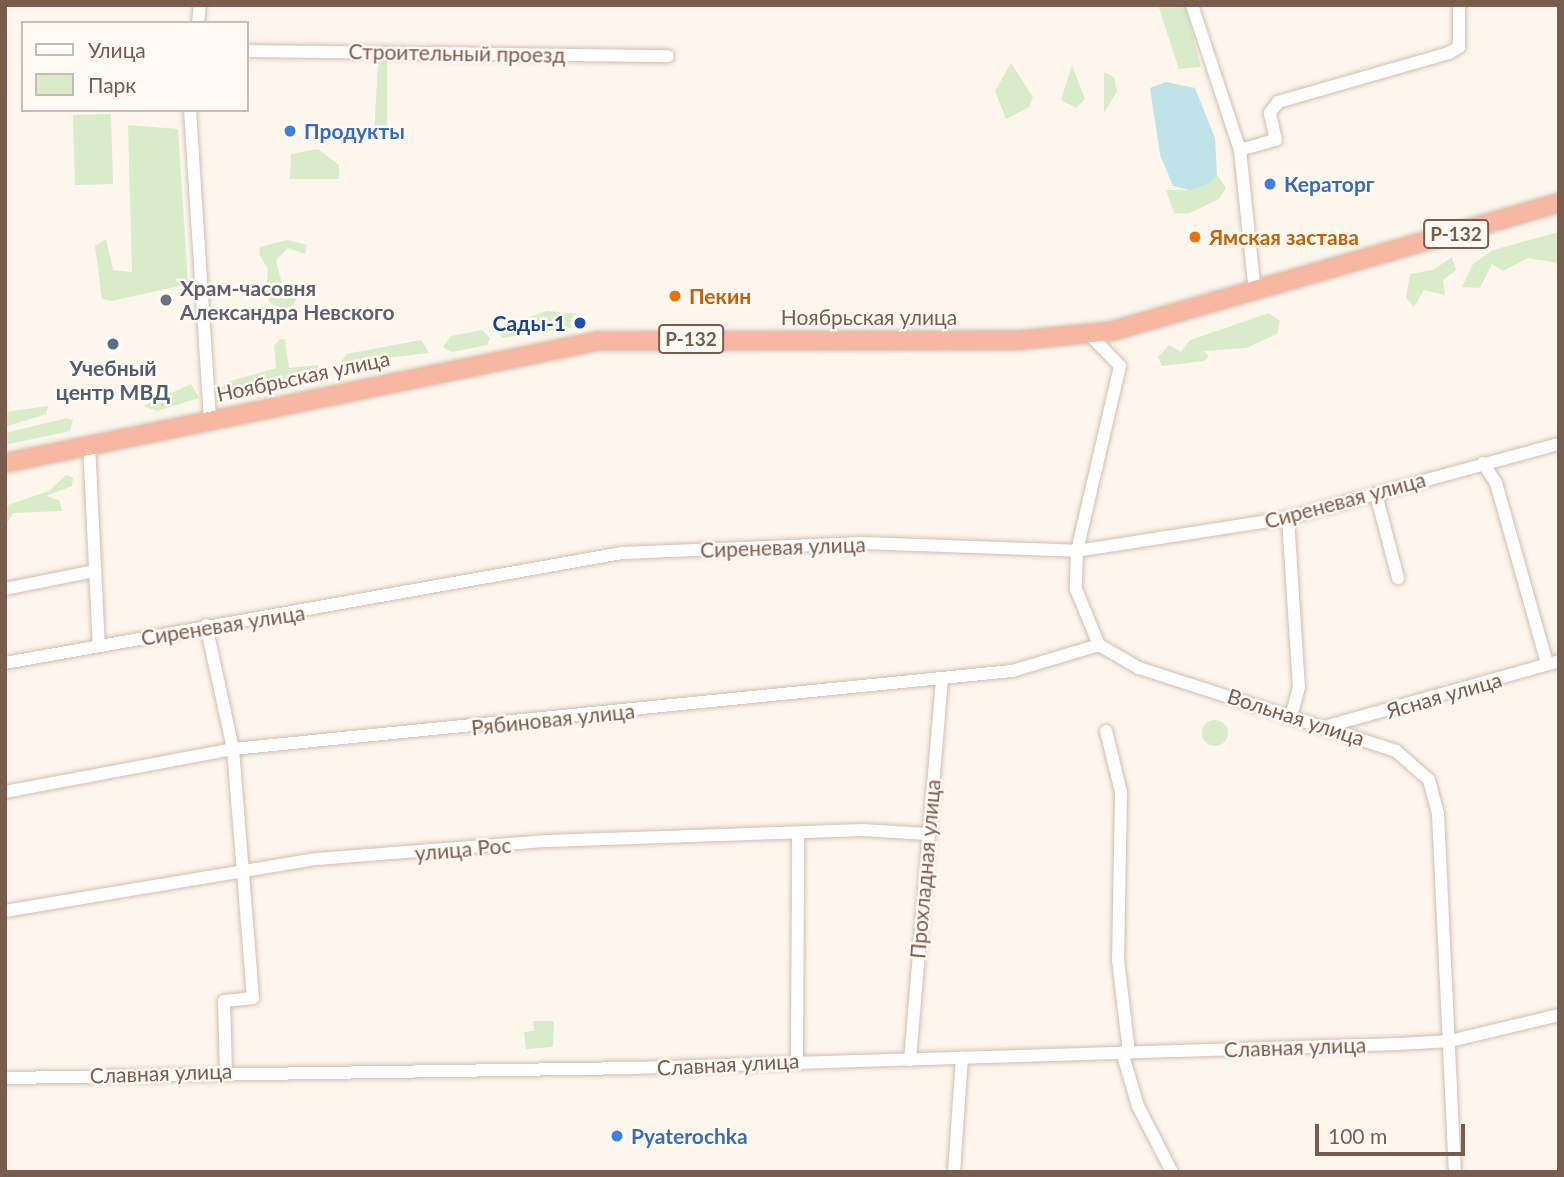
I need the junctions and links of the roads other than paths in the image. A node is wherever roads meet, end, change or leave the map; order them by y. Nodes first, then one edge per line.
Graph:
1 (1192, 5) edge
2 (1459, 5) edge
3 (248, 51) edge
4 (668, 56) dead end
5 (190, 112) edge
6 (1240, 150) junction
7 (1559, 203) edge
8 (1255, 293) junction
9 (1090, 335) junction
10 (210, 420) junction
11 (89, 444) junction
12 (1559, 444) edge
13 (5, 463) edge
14 (1483, 463) junction
15 (1376, 494) junction
16 (1288, 518) junction
17 (1077, 551) junction
18 (94, 571) junction
19 (1398, 578) dead end
20 (5, 589) edge
21 (206, 625) junction
22 (99, 645) junction
23 (1100, 645) junction
24 (1553, 662) edge
25 (5, 663) edge
26 (942, 678) junction
27 (1292, 714) junction
28 (1328, 726) junction
29 (1106, 731) dead end
30 (233, 749) junction
31 (5, 792) edge
32 (797, 834) junction
33 (926, 834) junction
34 (244, 875) junction
35 (5, 911) edge
36 (1559, 1015) edge
37 (1450, 1041) junction
38 (1125, 1052) junction
39 (962, 1057) junction
40 (797, 1060) junction
41 (910, 1060) junction
42 (226, 1071) junction
43 (5, 1078) edge
44 (954, 1172) edge
45 (1171, 1172) edge
46 (1455, 1172) edge

1 - 6 street
2 - 6 street
3 - 4 street, Строительный проезд
5 - 10 street
6 - 8 street
7 - 8 highway, Ноябрьская улица / Р-132
8 - 9 highway, Ноябрьская улица / Р-132
9 - 10 highway, Ноябрьская улица / Р-132
9 - 17 street
10 - 11 highway, Ноябрьская улица / Р-132
11 - 13 highway, Ноябрьская улица / Р-132
11 - 18 street
12 - 14 street, Сиреневая улица
14 - 15 street, Сиреневая улица
14 - 24 street
15 - 16 street, Сиреневая улица
15 - 19 street
16 - 17 street, Сиреневая улица
16 - 27 street
17 - 21 street, Сиреневая улица
17 - 23 street
18 - 20 street
18 - 22 street
21 - 22 street, Сиреневая улица
21 - 30 street
22 - 25 street, Сиреневая улица
23 - 26 street, Рябиновая улица
23 - 27 street, Вольная улица
24 - 28 street, Ясная улица
26 - 30 street, Рябиновая улица
26 - 33 street, Прохладная улица
27 - 28 street, Вольная улица
28 - 37 street, Вольная улица
29 - 38 street
30 - 31 street, Рябиновая улица
30 - 34 street
32 - 33 street, улица Рос
32 - 34 street, улица Рос
32 - 40 street
33 - 41 street, Прохладная улица
34 - 35 street, улица Рос
34 - 42 street
36 - 37 street, Славная улица
37 - 38 street, Славная улица
37 - 46 street, Вольная улица
38 - 39 street, Славная улица
38 - 45 street
39 - 41 street, Славная улица
39 - 44 street
40 - 41 street, Славная улица
40 - 42 street, Славная улица
42 - 43 street, Славная улица

